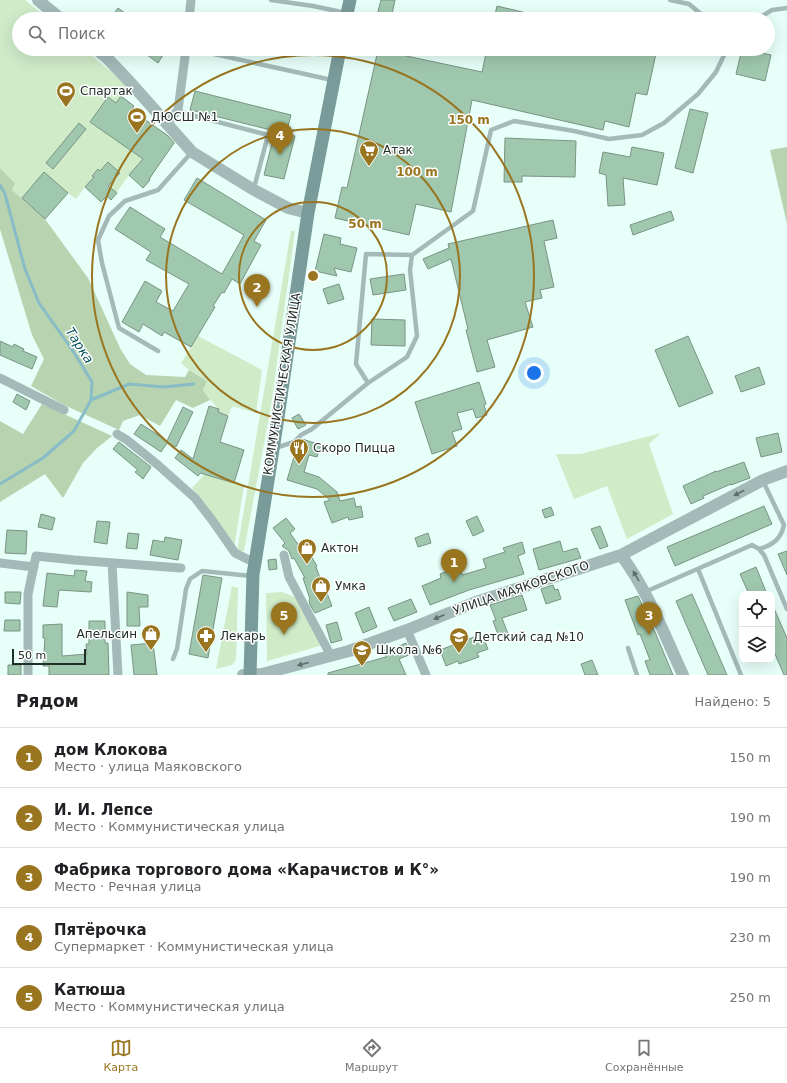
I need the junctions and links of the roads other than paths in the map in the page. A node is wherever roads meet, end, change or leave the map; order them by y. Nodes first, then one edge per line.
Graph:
1 (38, 0) edge
2 (191, 0) edge
3 (271, 0) edge
4 (350, 0) edge
5 (670, 0) edge
6 (787, 8) edge
7 (53, 12) edge
8 (190, 12) edge
9 (333, 12) edge
10 (348, 12) edge
11 (699, 12) edge
12 (769, 12) edge
13 (105, 56) edge
14 (185, 56) edge
15 (226, 56) edge
16 (339, 56) edge
17 (723, 56) edge
18 (334, 80) junction
19 (178, 110) junction
20 (167, 122) junction
21 (192, 152) junction
22 (254, 190) junction
23 (308, 213) junction
24 (412, 255) junction
25 (158, 351) dead end
26 (0, 378) edge
27 (368, 383) junction
28 (64, 410) dead end
29 (117, 434) dead end
30 (273, 449) junction
31 (787, 471) edge
32 (763, 480) junction
33 (786, 526) edge
34 (759, 549) junction
35 (284, 555) dead end
36 (621, 555) junction
37 (0, 563) edge
38 (112, 563) junction
39 (255, 563) junction
40 (34, 567) junction
41 (181, 568) dead end
42 (698, 569) junction
43 (253, 576) junction
44 (645, 592) junction
45 (787, 609) edge
46 (407, 630) junction
47 (628, 648) dead end
48 (331, 656) junction
49 (173, 659) dead end
50 (28, 675) edge
51 (118, 675) edge
52 (248, 675) edge
53 (426, 675) edge
54 (637, 675) edge
55 (683, 675) edge
56 (741, 675) edge

1 - 7 street
2 - 8 street
3 - 9 lane
4 - 10 main road
5 - 11 lane
6 - 12 lane
13 - 20 street
14 - 19 street
15 - 18 lane
16 - 18 main road, КОММУНИСТИЧЕСКАЯ УЛИЦА
17 - 24 lane
18 - 23 main road, КОММУНИСТИЧЕСКАЯ УЛИЦА
19 - 20 street
19 - 22 lane
20 - 21 street
21 - 22 street
21 - 25 lane
22 - 23 street
23 - 30 main road, КОММУНИСТИЧЕСКАЯ УЛИЦА
24 - 27 lane
24 - 27 lane
26 - 28 street
27 - 30 lane
29 - 39 street
30 - 39 main road, КОММУНИСТИЧЕСКАЯ УЛИЦА
31 - 32 street, УЛИЦА МАЯКОВСКОГО
32 - 33 lane
32 -> 36 street, УЛИЦА МАЯКОВСКОГО
33 - 34 lane
34 - 42 lane
34 - 45 lane
35 - 48 street
44 -> 36 street
36 -> 46 street, УЛИЦА МАЯКОВСКОГО
37 - 40 street
38 - 40 street
38 - 41 street
38 - 51 street
39 - 43 main road, КОММУНИСТИЧЕСКАЯ УЛИЦА
40 - 50 street
42 - 44 lane
42 - 56 lane
43 - 49 lane
43 - 52 main road, КОММУНИСТИЧЕСКАЯ УЛИЦА
44 - 55 street
46 - 48 street, УЛИЦА МАЯКОВСКОГО
46 - 53 street
47 - 54 lane
48 -> 52 street, УЛИЦА МАЯКОВСКОГО

